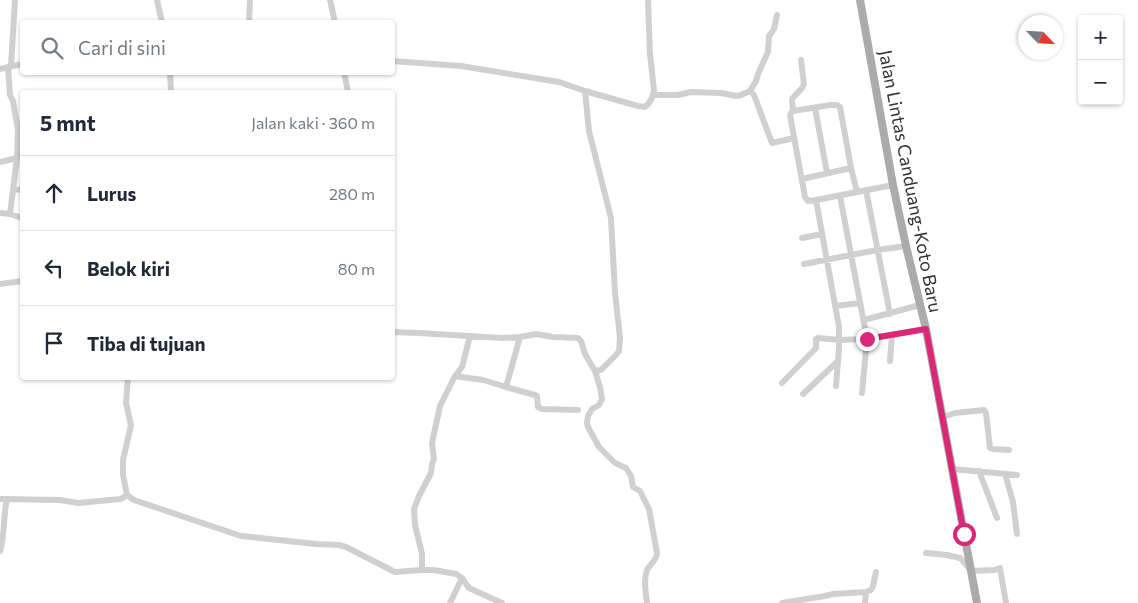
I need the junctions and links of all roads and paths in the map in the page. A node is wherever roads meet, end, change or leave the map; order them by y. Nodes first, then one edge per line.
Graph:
1 (15, 0) edge
2 (156, 0) edge
3 (250, 0) edge
4 (330, 0) edge
5 (648, 0) edge
6 (860, 0) edge
7 (777, 15) dead end
8 (161, 20) edge
9 (250, 20) edge
10 (334, 20) edge
11 (801, 60) dead end
12 (395, 62) edge
13 (20, 64) edge
14 (10, 66) junction
15 (0, 69) edge
16 (170, 75) edge
17 (345, 75) edge
18 (171, 90) edge
19 (348, 90) edge
20 (585, 91) junction
21 (750, 91) junction
22 (653, 96) junction
23 (815, 108) junction
24 (793, 111) junction
25 (794, 138) junction
26 (17, 158) junction
27 (0, 162) edge
28 (851, 168) junction
29 (827, 173) junction
30 (802, 179) junction
31 (893, 185) junction
32 (13, 189) junction
33 (20, 190) edge
34 (866, 190) junction
35 (857, 192) junction
36 (840, 196) junction
37 (816, 200) junction
38 (0, 214) edge
39 (10, 214) junction
40 (20, 217) edge
41 (822, 234) junction
42 (802, 238) dead end
43 (906, 246) junction
44 (877, 250) junction
45 (851, 256) junction
46 (827, 260) junction
47 (804, 264) dead end
48 (20, 282) edge
49 (0, 284) edge
50 (860, 303) junction
51 (920, 305) junction
52 (835, 306) junction
53 (890, 314) junction
54 (864, 320) junction
55 (926, 329) junction
56 (395, 332) edge
57 (892, 335) junction
58 (470, 336) junction
59 (520, 337) junction
60 (867, 339) junction
61 (840, 340) junction
62 (890, 360) dead end
63 (838, 361) junction
64 (596, 371) junction
65 (455, 376) junction
66 (128, 380) edge
67 (782, 383) dead end
68 (836, 386) dead end
69 (506, 387) junction
70 (862, 393) dead end
71 (803, 394) dead end
72 (578, 410) dead end
73 (943, 416) junction
74 (1009, 450) dead end
75 (952, 469) junction
76 (979, 471) junction
77 (1004, 474) junction
78 (1018, 475) dead end
79 (127, 495) junction
80 (3, 499) edge
81 (997, 518) dead end
82 (1017, 534) dead end
83 (0, 551) edge
84 (926, 553) dead end
85 (422, 570) junction
86 (971, 570) junction
87 (876, 572) dead end
88 (462, 578) junction
89 (866, 592) junction
90 (825, 600) edge
91 (450, 603) edge
92 (502, 603) edge
93 (647, 603) edge
94 (782, 603) edge
95 (865, 603) edge
96 (977, 603) edge
97 (1006, 603) edge

1 - 14 street
2 - 8 street
3 - 9 street
4 - 10 street
5 - 22 street
6 - 31 main road, Jalan Lintas Canduang-Koto Baru
7 - 21 street
11 - 24 street
12 - 20 street
13 - 14 street
14 - 15 street
14 - 26 street
16 - 18 street
17 - 19 street
20 - 22 street
20 - 64 street
21 - 22 street
21 - 25 street
23 - 24 street
23 - 28 street
23 - 29 street
24 - 25 street
25 - 30 street
26 - 27 street
26 - 32 street
28 - 29 street
28 - 35 street
29 - 30 street
30 - 37 street
31 - 34 street
31 - 43 main road, Jalan Lintas Canduang-Koto Baru
32 - 33 street
32 - 39 street
34 - 35 street
34 - 44 street
35 - 36 street
36 - 37 street
36 - 45 street
37 - 41 street
38 - 39 street
39 - 40 street
41 - 42 street
41 - 46 street
43 - 44 street
43 - 51 main road, Jalan Lintas Canduang-Koto Baru
44 - 45 street
44 - 53 street
45 - 46 street
45 - 50 street
46 - 47 street
46 - 52 street
48 - 49 street
50 - 52 street
50 - 54 street
51 - 53 street
51 - 55 main road, Jalan Lintas Canduang-Koto Baru
52 - 61 street
53 - 54 street
54 - 60 street
55 - 57 street
55 - 73 main road, Jalan Lintas Canduang-Koto Baru
56 - 58 street
57 - 60 street
57 - 62 street
58 - 59 street
58 - 65 street
59 - 64 street
59 - 69 street
60 - 61 street
60 - 70 street
61 - 63 street
61 - 67 street
63 - 68 street
63 - 71 street
64 - 93 street
65 - 69 street
65 - 85 street
66 - 79 street
69 - 72 street
73 - 74 street
73 - 75 main road, Jalan Lintas Canduang-Koto Baru
75 - 76 street
75 - 86 main road, Jalan Lintas Canduang-Koto Baru
76 - 77 street
76 - 81 street
77 - 78 street
77 - 82 street
79 - 80 street
79 - 85 street
80 - 83 street
84 - 86 street
85 - 88 street
86 - 96 main road, Jalan Lintas Canduang-Koto Baru
86 - 97 street
87 - 89 street
88 - 91 street
88 - 92 street
89 - 90 street
89 - 95 street
90 - 94 street

